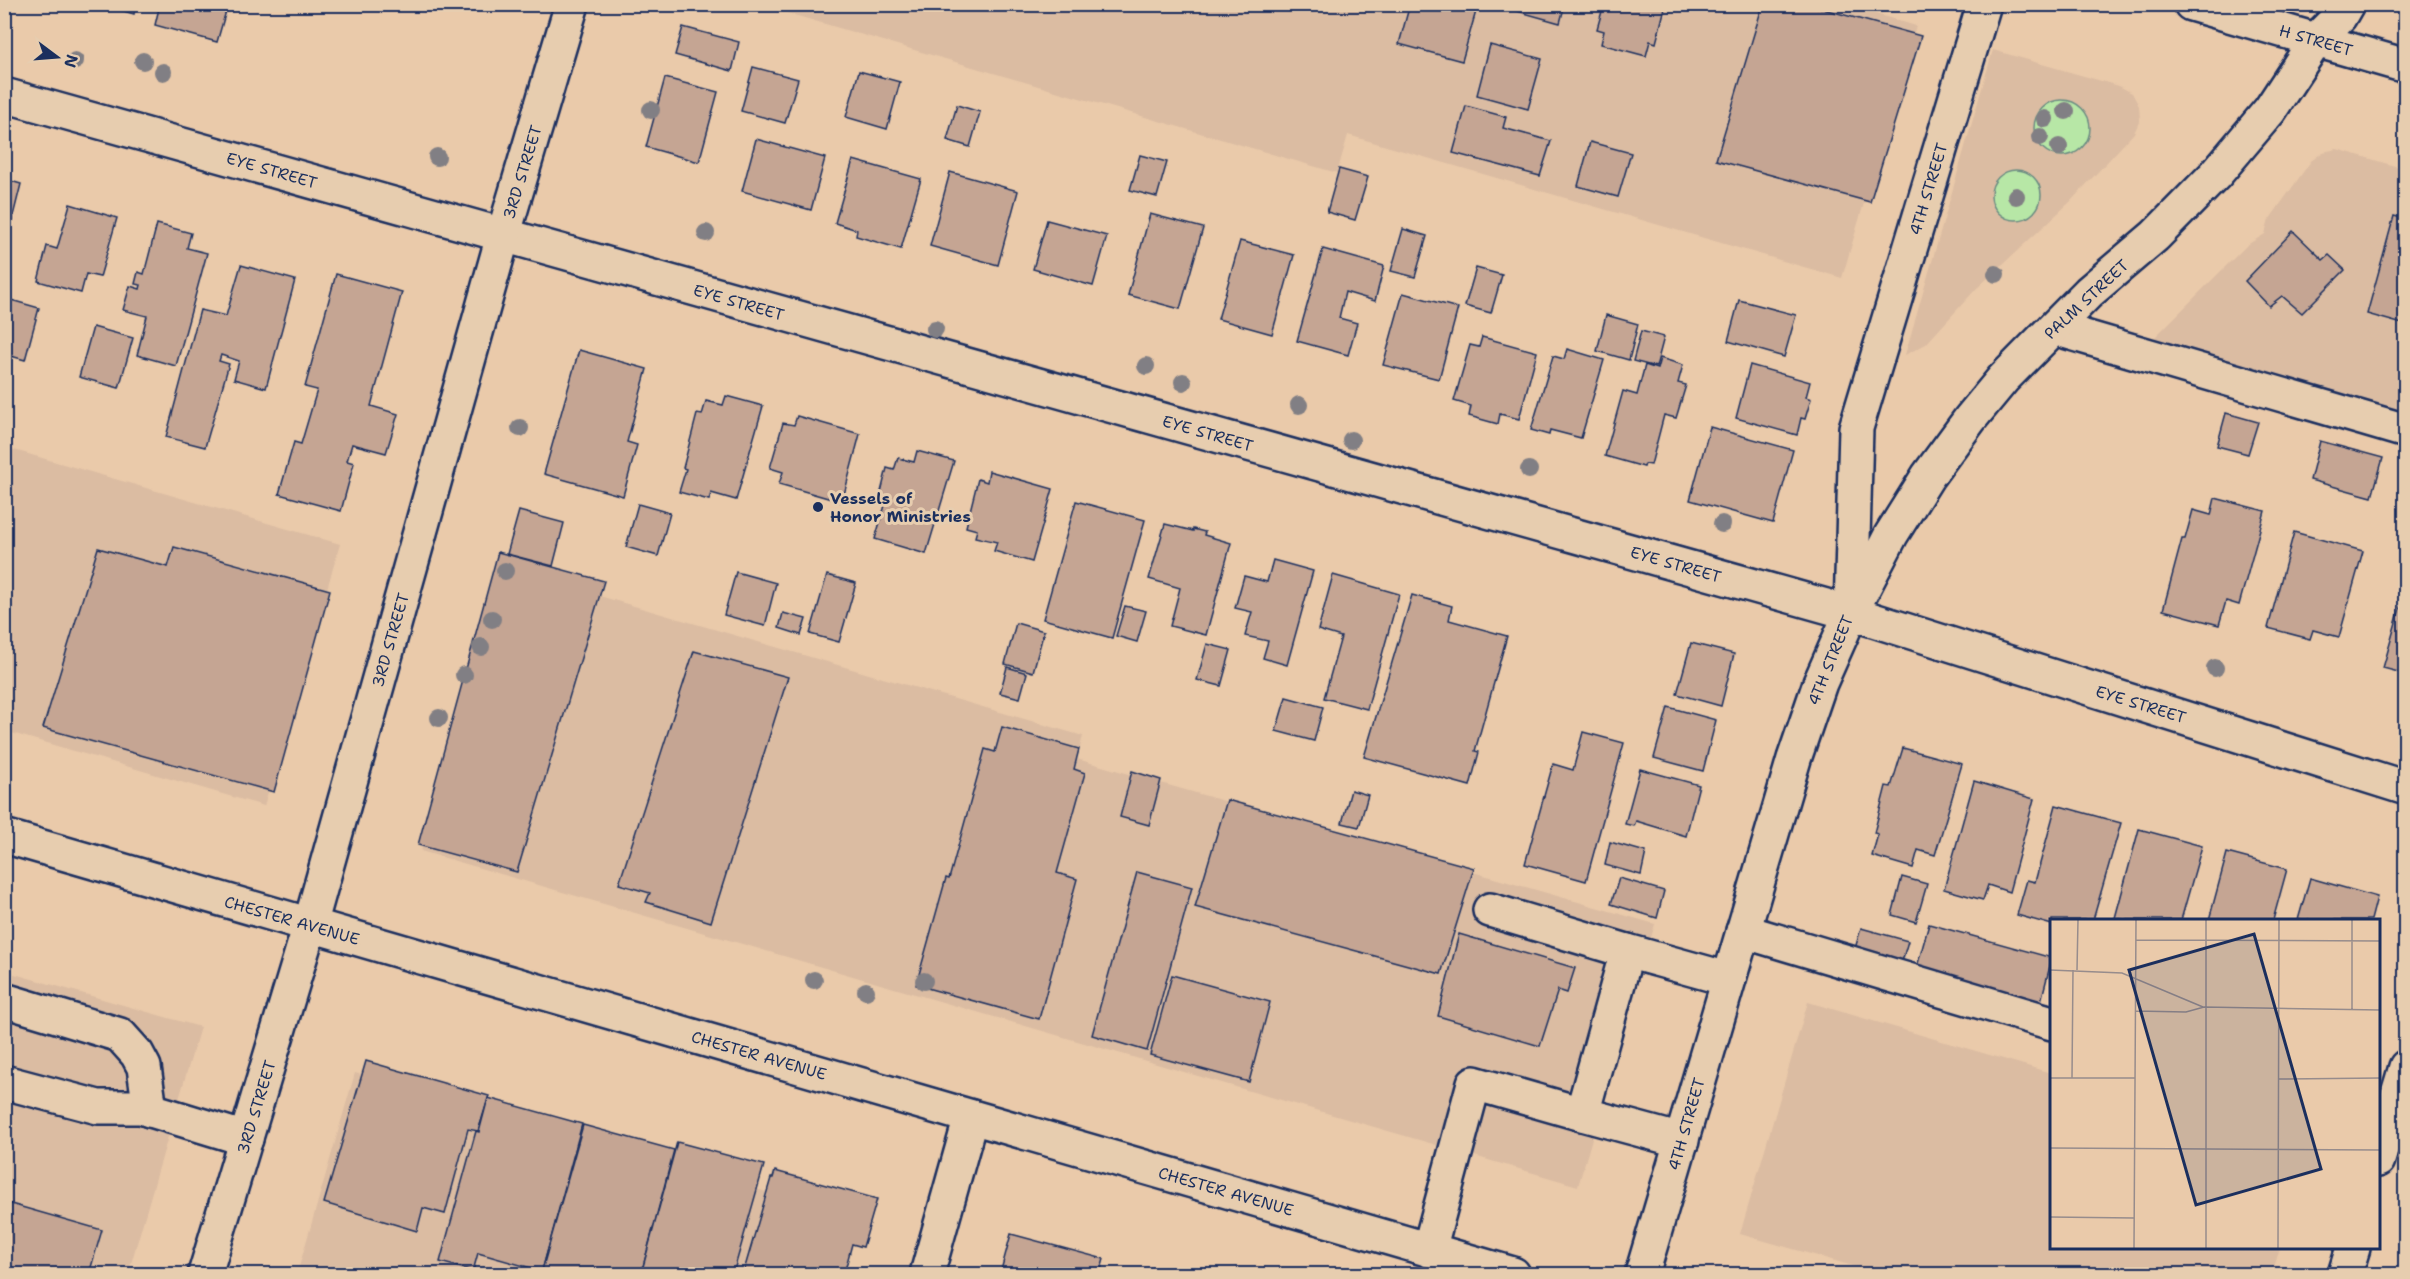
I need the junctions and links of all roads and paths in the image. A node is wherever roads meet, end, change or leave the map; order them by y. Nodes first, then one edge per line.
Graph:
1 (572, 4) edge
2 (1984, 4) edge
3 (2191, 4) edge
4 (2347, 4) edge
5 (2316, 40) junction
6 (2406, 66) edge
7 (4, 95) edge
8 (503, 236) junction
9 (2054, 328) junction
10 (2406, 431) edge
11 (1851, 613) junction
12 (2406, 788) edge
13 (4, 836) edge
14 (1490, 910) dead end
15 (310, 925) junction
16 (1743, 931) junction
17 (1627, 951) junction
18 (1728, 979) junction
19 (4, 1000) edge
20 (2050, 1022) edge
21 (2406, 1067) edge
22 (4, 1082) edge
23 (150, 1110) junction
24 (1582, 1114) junction
25 (971, 1117) junction
26 (2391, 1125) edge
27 (246, 1139) junction
28 (1682, 1141) junction
29 (2380, 1157) edge
30 (2353, 1249) edge
31 (1429, 1250) junction
32 (205, 1275) edge
33 (927, 1275) edge
34 (1513, 1275) edge
35 (1642, 1275) edge
36 (2345, 1275) edge

1 - 8 street, 3RD STREET
2 - 11 street, 4TH STREET
3 - 5 street, H STREET
4 - 5 street, PALM STREET
5 - 6 street, H STREET
5 - 9 street, PALM STREET
7 - 8 street, EYE STREET
8 - 11 street, EYE STREET
8 - 15 street, 3RD STREET
9 - 10 street
9 - 11 street, PALM STREET
11 - 12 street, EYE STREET
11 - 16 street, 4TH STREET
13 - 15 street, CHESTER AVENUE
14 - 17 street
15 - 25 street, CHESTER AVENUE
15 - 27 street, 3RD STREET
16 - 18 street, 4TH STREET
16 - 20 street
17 - 18 street
17 - 24 street
18 - 28 street, 4TH STREET
19 - 23 street
21 - 26 street
22 - 23 street
23 - 27 street
24 - 28 street
24 - 31 street
25 - 31 street, CHESTER AVENUE
25 - 33 street
26 - 29 street
27 - 32 street, 3RD STREET
28 - 35 street, 4TH STREET
30 - 36 street
31 - 34 street, CHESTER AVENUE

